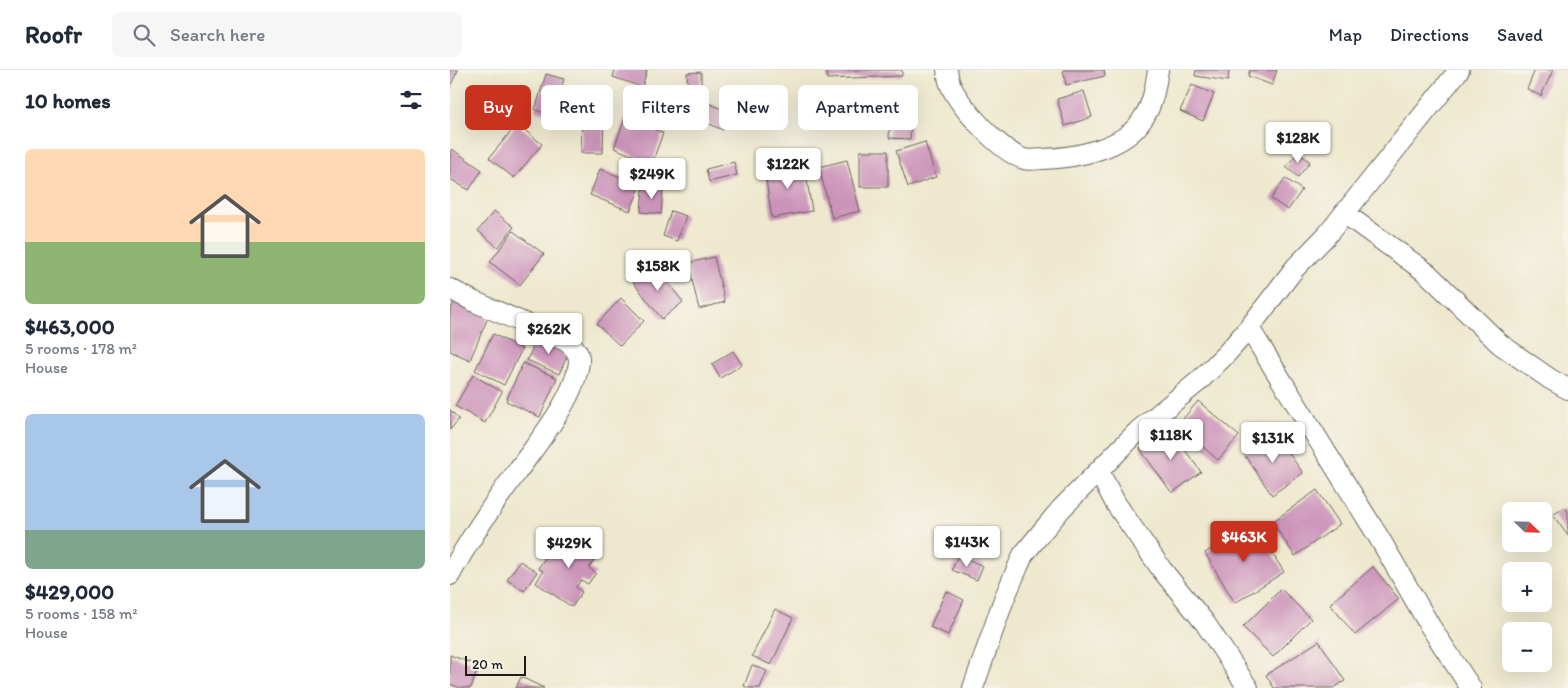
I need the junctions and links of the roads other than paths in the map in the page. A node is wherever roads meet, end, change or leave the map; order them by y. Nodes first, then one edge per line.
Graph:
1 (948, 70) edge
2 (1158, 70) edge
3 (1459, 70) edge
4 (1344, 213) junction
5 (450, 289) edge
6 (1249, 328) junction
7 (1568, 389) edge
8 (1099, 472) junction
9 (450, 575) edge
10 (973, 688) edge
11 (1248, 688) edge
12 (1471, 688) edge

1 - 2 street
3 - 4 street
4 - 6 street
4 - 7 street
5 - 9 street
6 - 8 street
6 - 12 street
8 - 10 street
8 - 11 street

